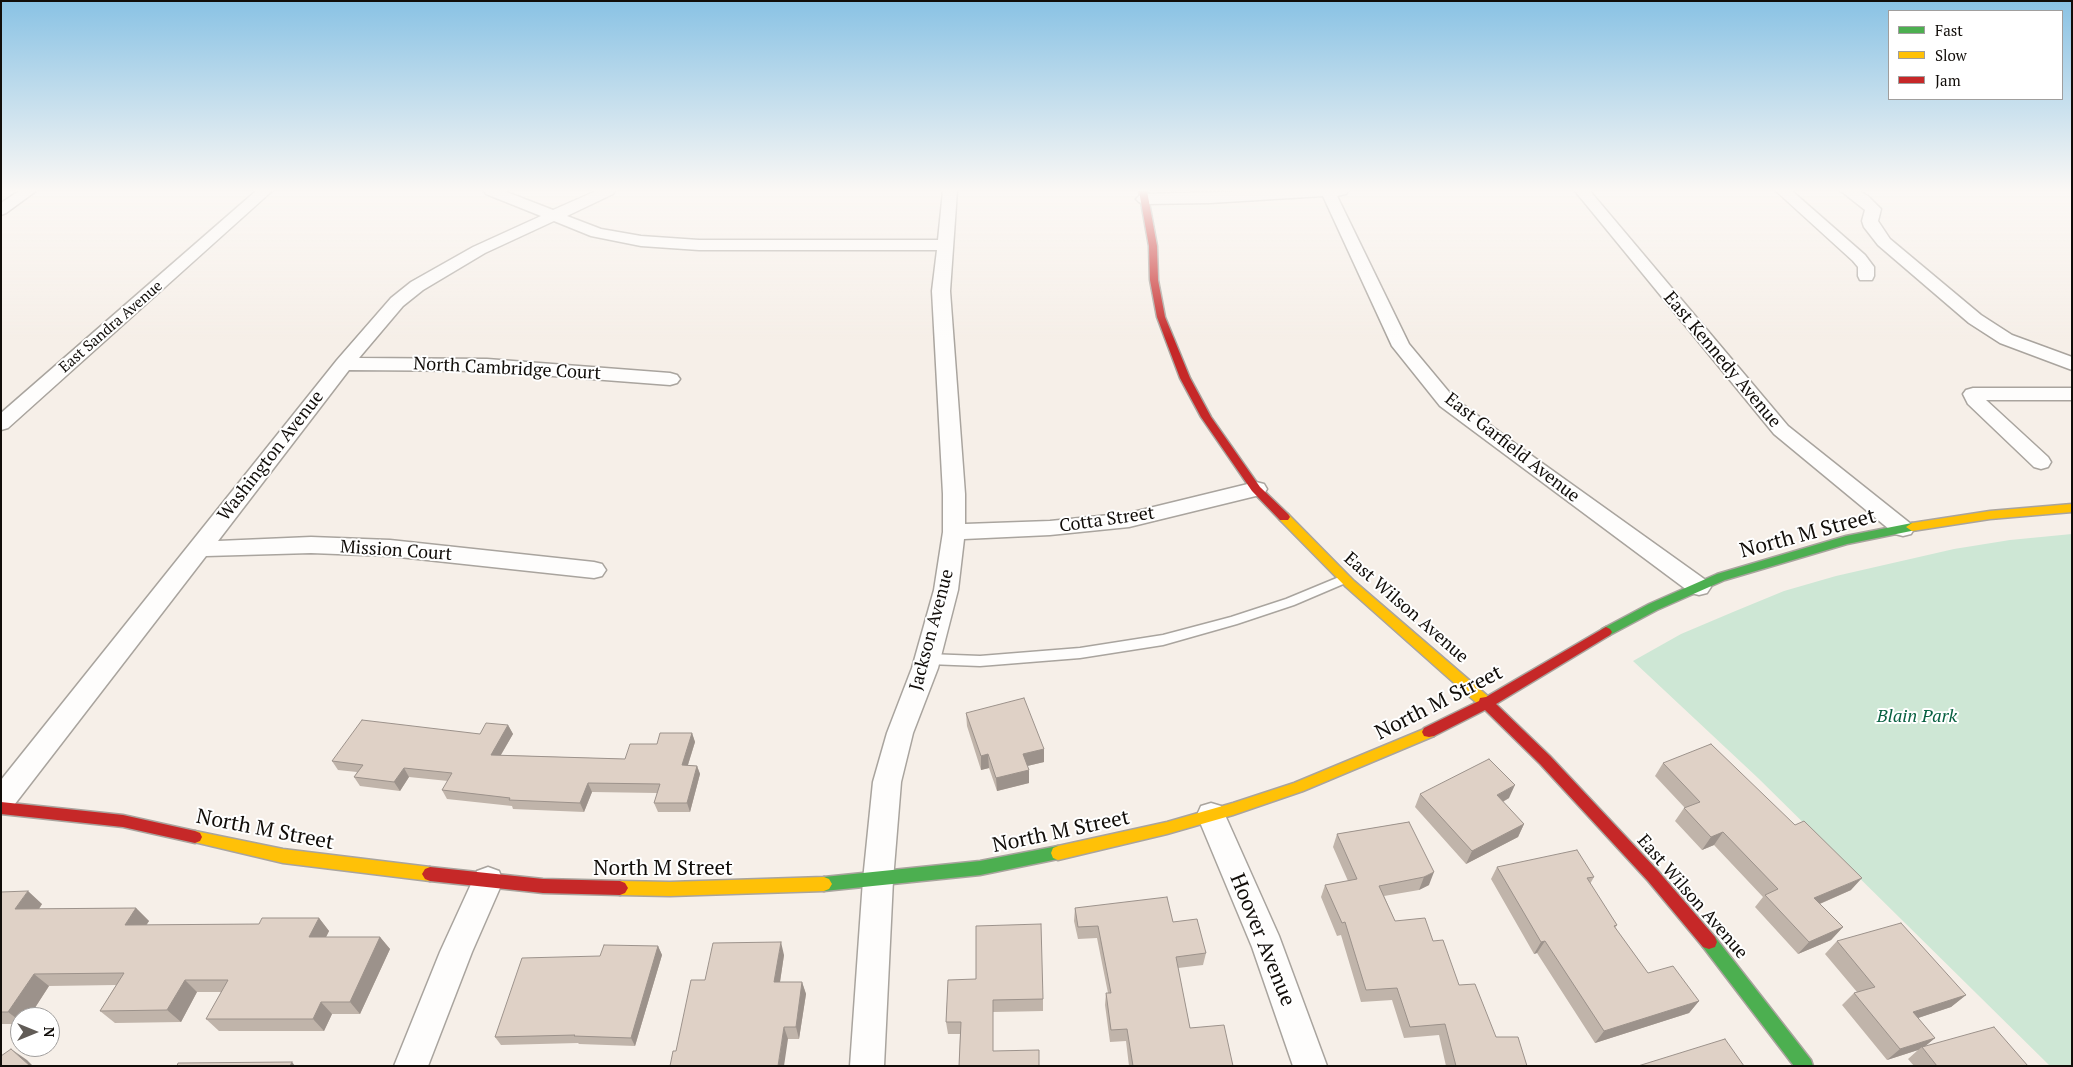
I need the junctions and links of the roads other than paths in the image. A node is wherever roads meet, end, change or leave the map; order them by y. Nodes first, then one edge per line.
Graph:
1 (209, 241) edge
2 (499, 241) edge
3 (647, 241) edge
4 (944, 241) edge
5 (1152, 241) edge
6 (1355, 241) edge
7 (1623, 241) edge
8 (1839, 241) edge
9 (1883, 241) edge
10 (944, 245) junction
11 (1866, 276) dead end
12 (344, 364) junction
13 (2072, 364) edge
14 (670, 379) dead end
15 (2072, 394) edge
16 (1, 424) edge
17 (2041, 462) dead end
18 (1256, 489) junction
19 (2072, 508) edge
20 (1903, 529) junction
21 (954, 532) junction
22 (198, 549) junction
23 (594, 570) dead end
24 (1344, 579) junction
25 (1700, 587) junction
26 (928, 659) junction
27 (1487, 703) junction
28 (1, 801) edge
29 (1, 808) edge
30 (1211, 815) junction
31 (878, 880) junction
32 (488, 881) junction
33 (411, 1066) edge
34 (867, 1066) edge
35 (1310, 1066) edge
36 (1804, 1066) edge

1 - 16 street, East Sandra Avenue
2 - 12 street, Washington Avenue
3 - 10 street
4 - 10 street, Jackson Avenue
5 - 18 street, East Wilson Avenue
6 - 25 street, East Garfield Avenue
7 - 20 street, East Kennedy Avenue
8 - 11 street
9 - 13 street
10 - 21 street, Jackson Avenue
12 - 14 street, North Cambridge Court
12 - 22 street, Washington Avenue
15 - 17 street
18 - 21 street, Cotta Street
18 - 24 street, East Wilson Avenue
19 - 20 street, North M Street
20 - 25 street, North M Street
21 - 26 street, Jackson Avenue
22 - 23 street, Mission Court
22 - 28 street, Washington Avenue
24 - 26 lane
24 - 27 street, East Wilson Avenue
25 - 27 street, North M Street
26 - 31 street, Jackson Avenue
27 - 30 street, North M Street
27 - 36 street, East Wilson Avenue
29 - 32 street, North M Street
30 - 31 street, North M Street
30 - 35 street, Hoover Avenue
31 - 32 street, North M Street
31 - 34 street, Jackson Avenue
32 - 33 street

